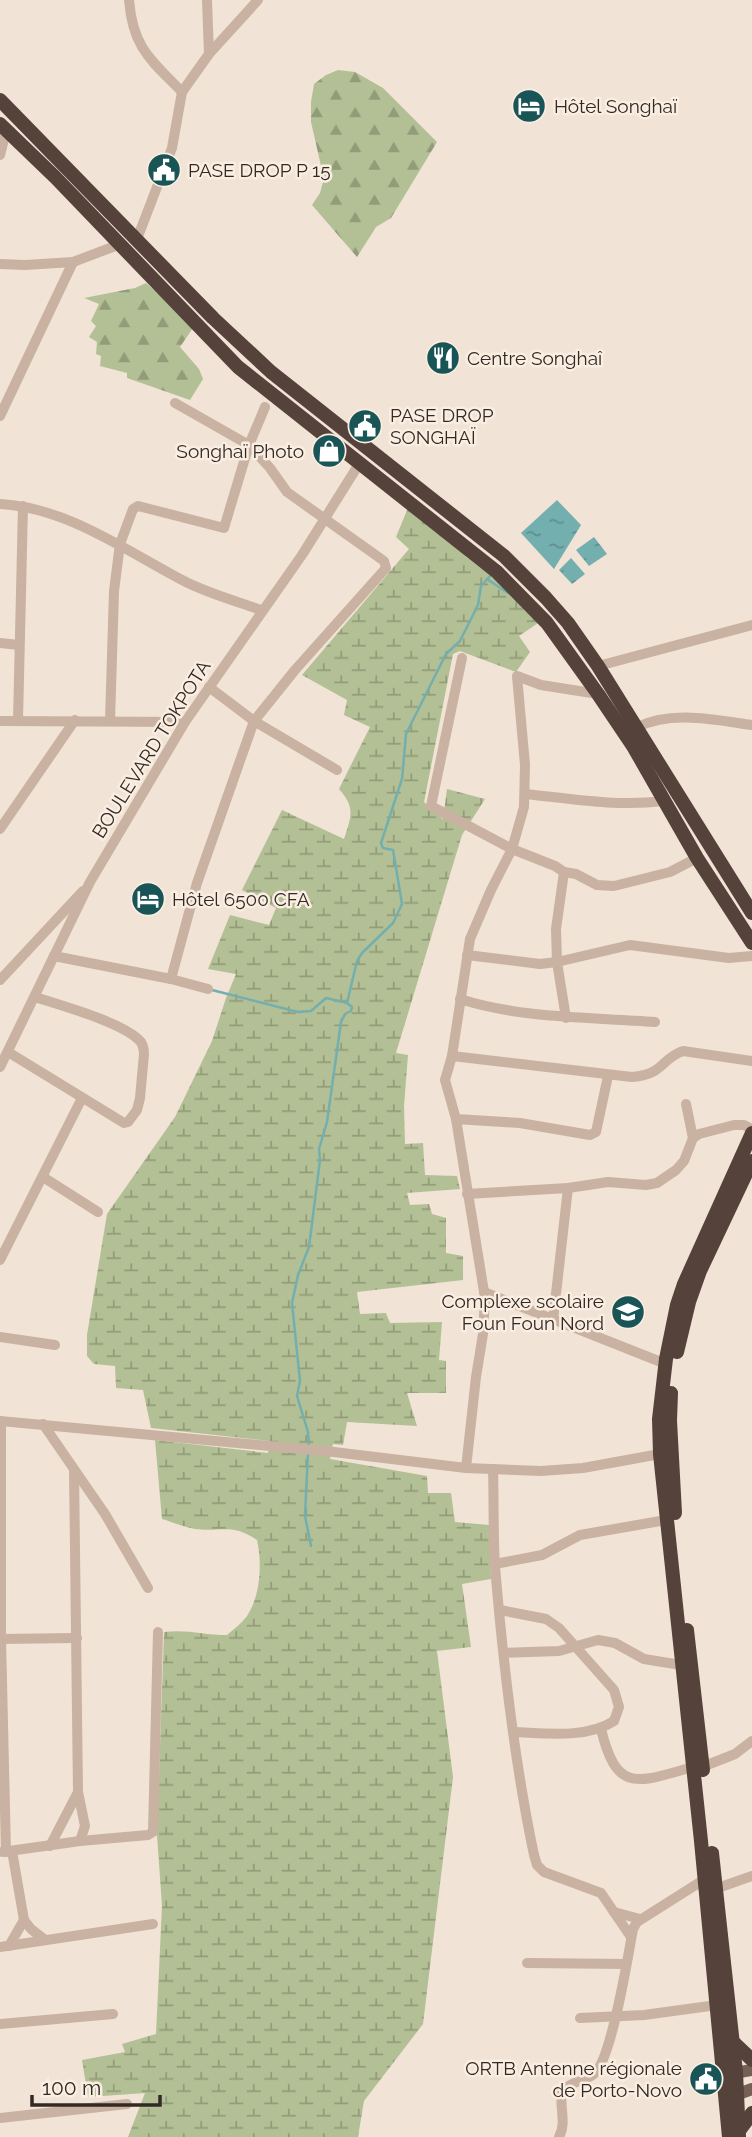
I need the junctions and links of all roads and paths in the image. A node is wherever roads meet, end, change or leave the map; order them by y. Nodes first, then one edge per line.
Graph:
1 (129, 0) edge
2 (207, 0) edge
3 (258, 0) edge
4 (209, 54) junction
5 (182, 92) junction
6 (0, 100) edge
7 (3, 128) edge
8 (0, 155) edge
9 (137, 239) junction
10 (118, 245) junction
11 (73, 262) junction
12 (0, 264) edge
13 (174, 403) dead end
14 (265, 407) dead end
15 (0, 416) edge
16 (249, 445) junction
17 (359, 464) junction
18 (0, 504) edge
19 (23, 506) junction
20 (326, 519) junction
21 (120, 544) junction
22 (261, 610) junction
23 (752, 625) edge
24 (0, 643) edge
25 (19, 645) junction
26 (462, 658) dead end
27 (598, 666) junction
28 (209, 687) junction
29 (597, 694) junction
30 (75, 720) junction
31 (0, 721) edge
32 (18, 721) junction
33 (110, 721) junction
34 (254, 721) junction
35 (185, 723) junction
36 (752, 724) edge
37 (638, 727) junction
38 (337, 770) dead end
39 (526, 794) junction
40 (664, 801) junction
41 (0, 829) edge
42 (512, 849) junction
43 (697, 858) junction
44 (564, 872) junction
45 (90, 883) junction
46 (752, 913) edge
47 (752, 943) edge
48 (467, 955) junction
49 (54, 956) junction
50 (752, 956) edge
51 (557, 962) junction
52 (5, 970) edge
53 (171, 979) junction
54 (0, 980) edge
55 (208, 989) dead end
56 (35, 997) junction
57 (460, 999) junction
58 (566, 1018) junction
59 (655, 1022) dead end
60 (8, 1052) junction
61 (452, 1056) junction
62 (752, 1061) edge
63 (0, 1067) edge
64 (608, 1076) junction
65 (82, 1098) junction
66 (686, 1104) dead end
67 (456, 1119) junction
68 (752, 1131) edge
69 (693, 1138) junction
70 (752, 1161) edge
71 (43, 1177) junction
72 (568, 1188) junction
73 (467, 1194) junction
74 (98, 1212) dead end
75 (0, 1260) edge
76 (484, 1292) junction
77 (553, 1320) junction
78 (0, 1337) edge
79 (55, 1345) dead end
80 (666, 1364) junction
81 (0, 1421) edge
82 (43, 1423) junction
83 (660, 1454) junction
84 (466, 1468) junction
85 (494, 1469) junction
86 (74, 1470) junction
87 (666, 1520) junction
88 (0, 1557) edge
89 (495, 1564) junction
90 (148, 1588) dead end
91 (500, 1610) junction
92 (158, 1632) dead end
93 (77, 1638) junction
94 (1, 1639) edge
95 (575, 1647) junction
96 (504, 1653) junction
97 (681, 1665) junction
98 (2, 1726) edge
99 (601, 1730) junction
100 (513, 1732) junction
101 (752, 1741) edge
102 (698, 1767) junction
103 (3, 1775) edge
104 (78, 1792) junction
105 (80, 1841) junction
106 (50, 1846) junction
107 (6, 1852) edge
108 (752, 1876) edge
109 (710, 1884) junction
110 (614, 1912) junction
111 (640, 1919) junction
112 (24, 1920) junction
113 (153, 1924) dead end
114 (631, 1937) junction
115 (45, 1940) junction
116 (5, 1947) edge
117 (527, 1963) dead end
118 (626, 1964) junction
119 (717, 2005) junction
120 (113, 2014) dead end
121 (616, 2015) junction
122 (580, 2018) dead end
123 (0, 2021) edge
124 (731, 2040) junction
125 (752, 2060) edge
126 (752, 2070) edge
127 (730, 2074) junction
128 (739, 2094) edge
129 (127, 2104) dead end
130 (752, 2113) edge
131 (0, 2118) edge
132 (736, 2135) edge
133 (559, 2137) edge

1 - 5 street
2 - 4 street
3 - 4 street
4 - 5 street
5 - 9 street
6 - 9 highway
7 - 8 street
7 - 10 highway
9 - 27 highway
10 - 11 street
10 - 17 highway
11 - 12 street
11 - 15 street
13 - 16 street
14 - 16 street
16 - 20 street
16 - 21 street
17 - 20 street, BOULEVARD TOKPOTA
17 - 29 highway
18 - 19 street
19 - 21 street
19 - 25 street
20 - 22 street, BOULEVARD TOKPOTA
20 - 34 street
21 - 22 street
21 - 33 street
22 - 28 street, BOULEVARD TOKPOTA
23 - 27 street
24 - 25 street
25 - 32 street
26 - 42 street
27 - 37 highway
28 - 34 street
28 - 35 street, BOULEVARD TOKPOTA
29 - 39 street
29 - 40 highway
30 - 32 street
30 - 33 street
30 - 41 street
31 - 32 street
33 - 35 street
34 - 38 street
34 - 53 street
35 - 45 street, BOULEVARD TOKPOTA
36 - 37 street
37 - 46 highway
39 - 40 street
39 - 42 street
40 - 43 highway
42 - 44 street
42 - 48 street
43 - 44 street
43 - 47 highway
44 - 51 street
45 - 49 street, BOULEVARD TOKPOTA
45 - 52 street
48 - 51 street
48 - 57 street
49 - 53 street
49 - 56 street, BOULEVARD TOKPOTA
50 - 51 street
51 - 58 street
52 - 54 street
53 - 55 street
56 - 60 street, BOULEVARD TOKPOTA
56 - 65 street
57 - 58 street
57 - 61 street
58 - 59 street
60 - 63 street, BOULEVARD TOKPOTA
60 - 65 street
61 - 64 street
61 - 67 street
62 - 64 street
64 - 67 street
65 - 71 street
66 - 69 street
67 - 73 street
68 - 69 street
68 - 80 highway
69 - 72 street
70 - 102 highway
71 - 74 street
71 - 75 street
72 - 73 street
72 - 77 street
73 - 76 street
76 - 77 street
76 - 84 street
77 - 80 street
78 - 79 street
80 - 83 highway
81 - 82 street
81 - 88 street
82 - 84 street
82 - 86 street
83 - 85 street
83 - 87 highway
84 - 85 street
85 - 89 street
86 - 90 street
86 - 93 street
87 - 89 street
87 - 97 highway
88 - 94 street
89 - 91 street
91 - 95 street
91 - 96 street
92 - 105 street
93 - 94 street
93 - 104 street
94 - 98 street
95 - 96 street
95 - 97 street
95 - 99 street
96 - 100 street
97 - 102 highway
98 - 103 street
99 - 100 street
99 - 102 street
100 - 110 street
101 - 102 street
102 - 109 highway
103 - 107 street
104 - 105 street
104 - 106 street
105 - 106 street
106 - 107 street
107 - 112 street
108 - 109 street
109 - 111 street
109 - 119 highway
109 - 124 highway
110 - 111 street
110 - 114 street
111 - 114 street
112 - 115 street
112 - 116 street
113 - 115 street
114 - 118 street
115 - 116 street
117 - 118 street
118 - 121 street
119 - 121 street
119 - 127 highway
120 - 123 street
121 - 122 street
121 - 133 street
124 - 125 highway
124 - 127 highway
126 - 127 main road
127 - 128 highway
128 - 132 highway
129 - 131 street
130 - 132 highway

